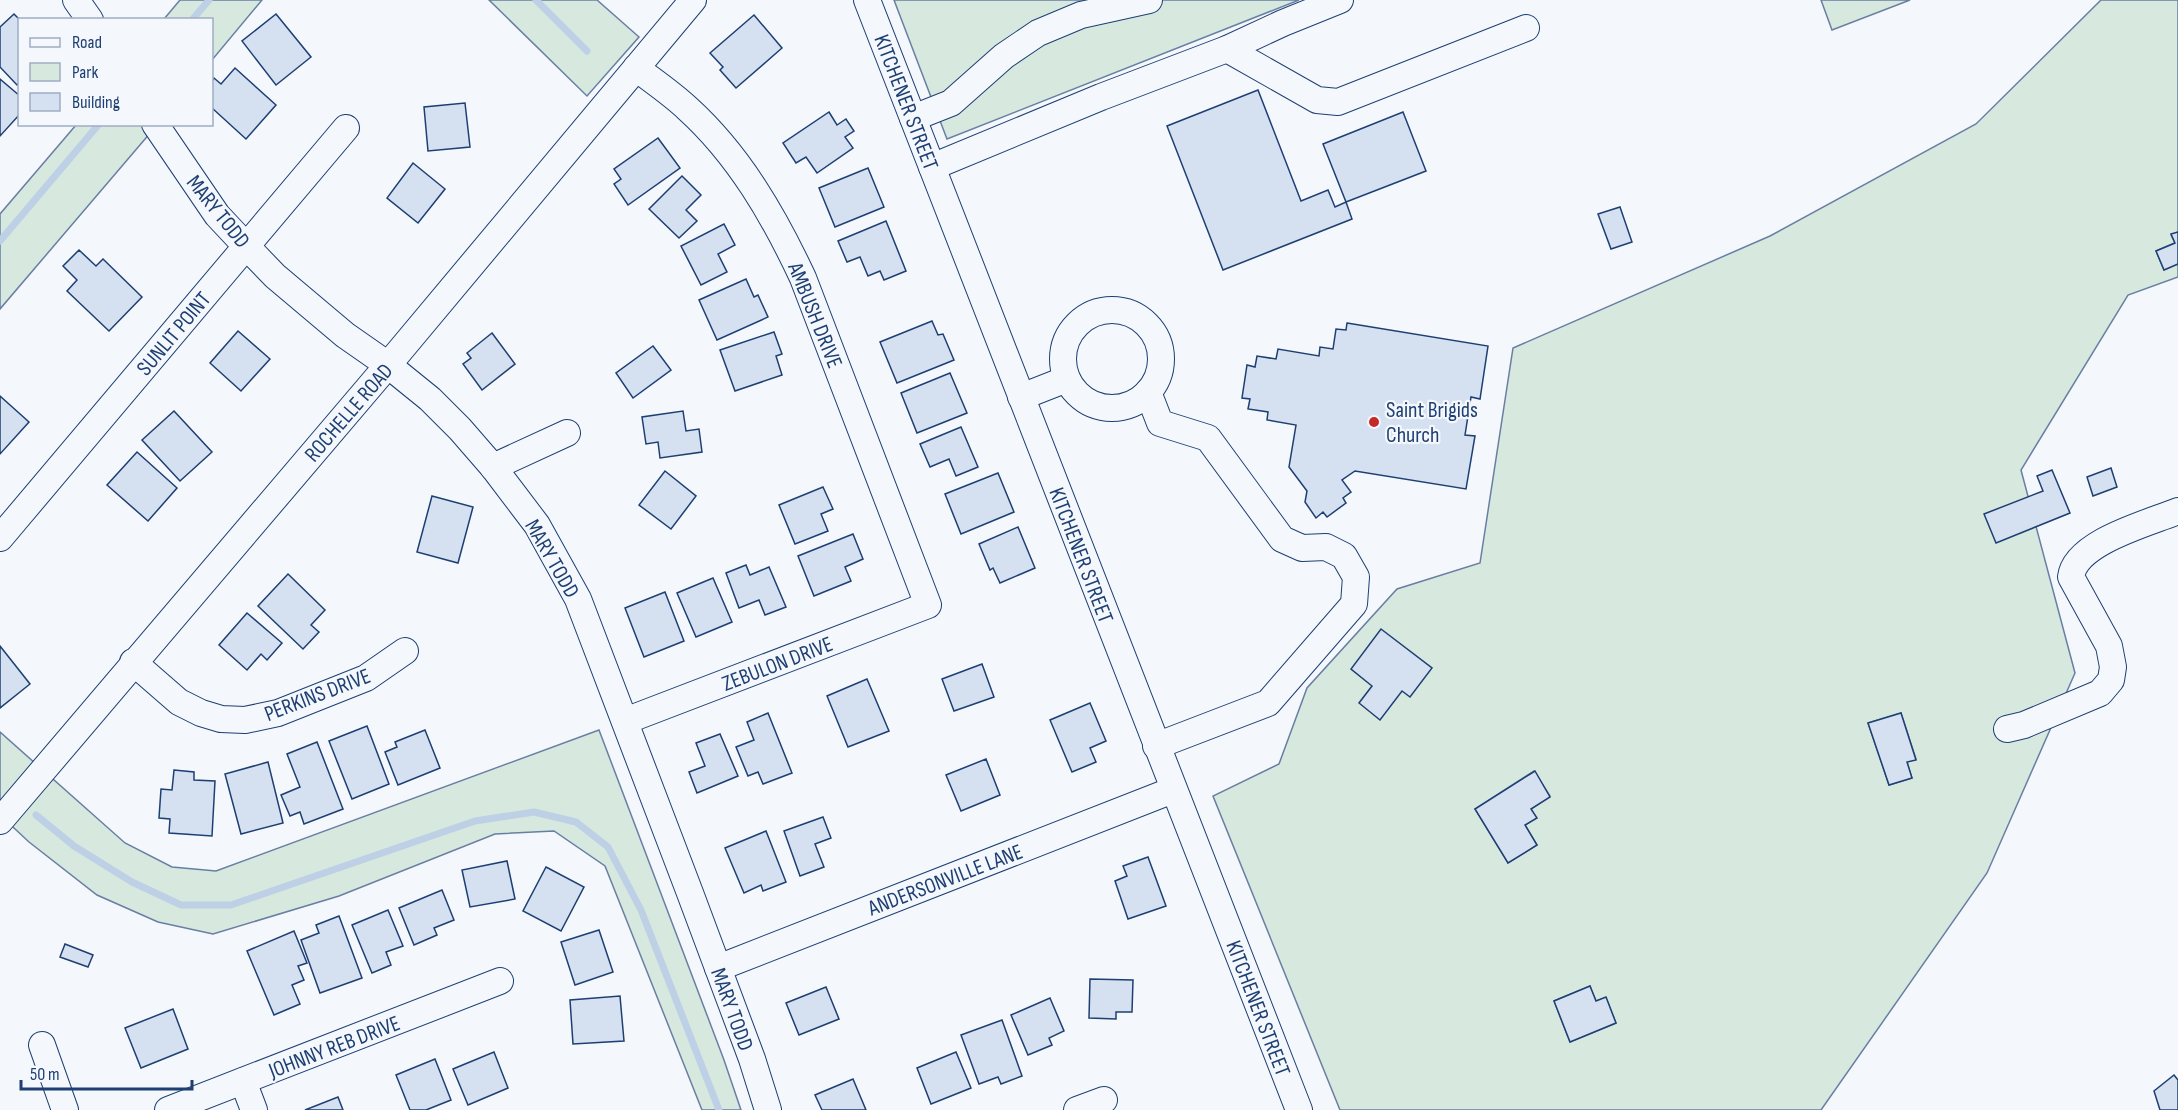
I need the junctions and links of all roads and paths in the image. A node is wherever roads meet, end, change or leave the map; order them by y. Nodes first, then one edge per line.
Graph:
1 (76, 0) edge
2 (693, 0) edge
3 (867, 0) edge
4 (1147, 0) edge
5 (1340, 0) edge
6 (89, 18) edge
7 (1526, 28) dead end
8 (1227, 49) junction
9 (636, 68) junction
10 (913, 118) junction
11 (156, 126) edge
12 (346, 128) dead end
13 (932, 167) junction
14 (247, 247) junction
15 (388, 365) junction
16 (1067, 379) junction
17 (1148, 392) junction
18 (1021, 397) junction
19 (567, 433) dead end
20 (493, 467) junction
21 (2178, 511) edge
22 (0, 538) edge
23 (928, 605) joint
24 (405, 651) dead end
25 (133, 662) junction
26 (626, 721) junction
27 (2007, 729) dead end
28 (1156, 746) junction
29 (1173, 790) junction
30 (0, 821) edge
31 (718, 968) junction
32 (500, 981) dead end
33 (42, 1046) dead end
34 (243, 1081) junction
35 (1104, 1100) dead end
36 (65, 1110) edge
37 (168, 1110) edge
38 (254, 1110) edge
39 (768, 1110) edge
40 (1077, 1110) edge
41 (1299, 1110) edge

1 - 6 street
2 - 9 street, ROCHELLE ROAD
3 - 10 street, KITCHENER STREET
4 - 10 street
5 - 8 street
7 - 8 street
8 - 13 street
9 - 15 street, ROCHELLE ROAD
9 - 23 street, AMBUSH DRIVE
10 - 13 street, KITCHENER STREET
11 - 14 street, MARY TODD
12 - 14 street, SUNLIT POINT
13 - 18 street, KITCHENER STREET
14 - 15 street, MARY TODD
14 - 22 street, SUNLIT POINT
15 - 20 street, MARY TODD
15 - 25 street, ROCHELLE ROAD
16 - 17 street
16 - 17 street
16 - 18 street
17 - 28 street
18 - 28 street, KITCHENER STREET
19 - 20 street
20 - 26 street, MARY TODD
21 - 27 street
23 - 26 street, ZEBULON DRIVE
24 - 25 street, PERKINS DRIVE
25 - 30 street, ROCHELLE ROAD
26 - 31 street, MARY TODD
28 - 29 street, KITCHENER STREET
29 - 31 street, ANDERSONVILLE LANE
29 - 41 street, KITCHENER STREET
31 - 39 street, MARY TODD
32 - 34 street, JOHNNY REB DRIVE
33 - 36 street
34 - 37 street, JOHNNY REB DRIVE
34 - 38 street
35 - 40 street

